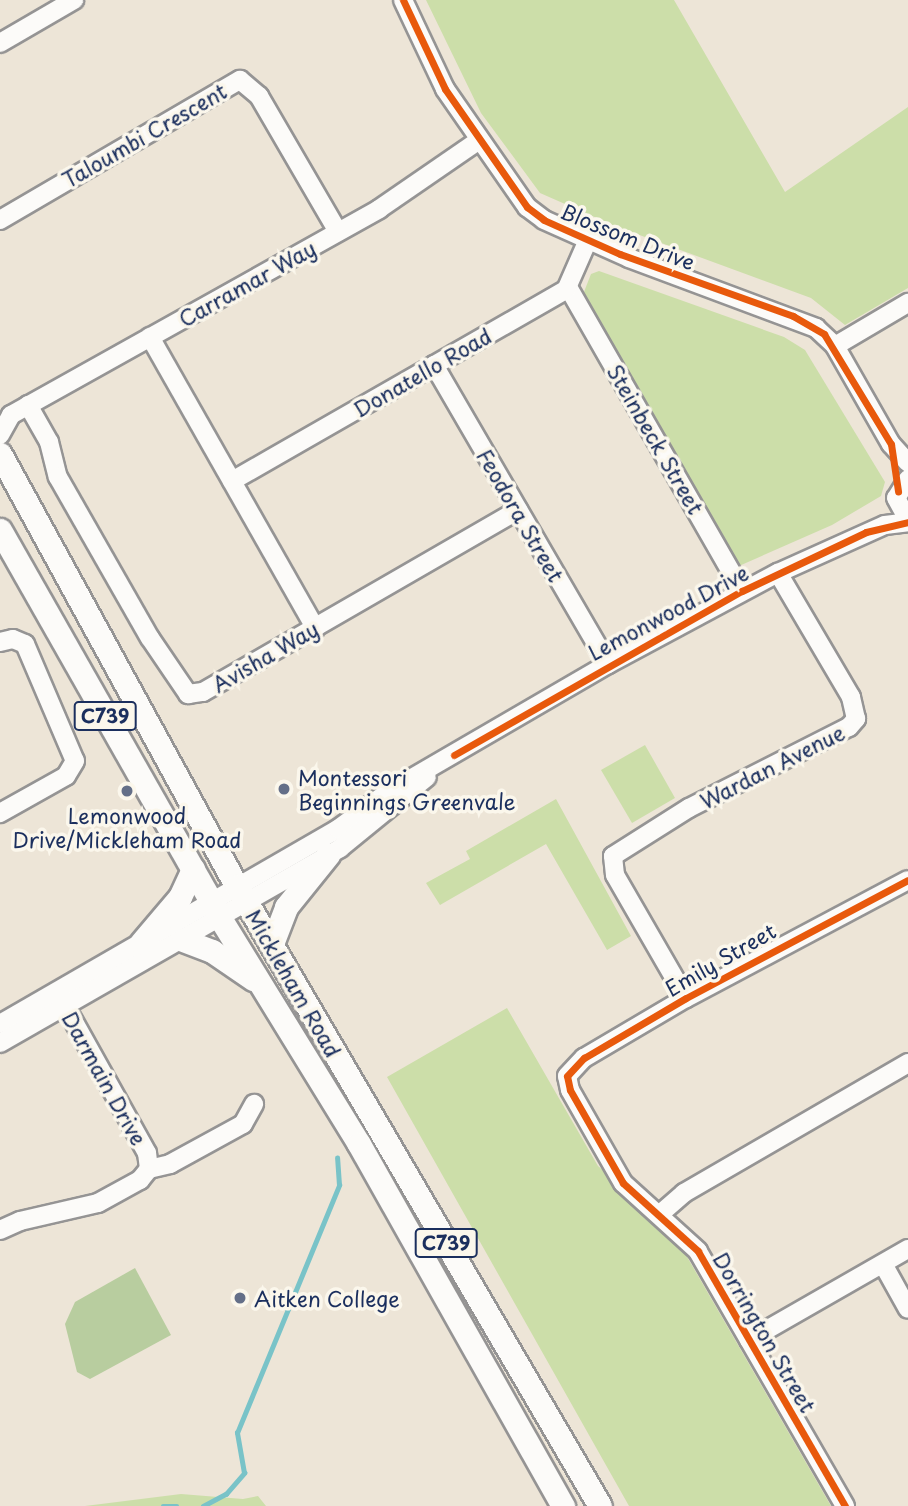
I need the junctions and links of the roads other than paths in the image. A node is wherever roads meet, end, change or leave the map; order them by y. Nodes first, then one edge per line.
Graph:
1 (75, 0) edge
2 (403, 0) edge
3 (0, 43) edge
4 (478, 141) junction
5 (0, 220) edge
6 (338, 232) junction
7 (588, 240) junction
8 (568, 287) junction
9 (908, 303) edge
10 (150, 337) junction
11 (835, 346) junction
12 (434, 365) junction
13 (28, 405) junction
14 (5, 414) edge
15 (0, 435) edge
16 (891, 444) junction
17 (0, 454) edge
18 (908, 463) edge
19 (232, 481) junction
20 (901, 489) edge
21 (518, 510) junction
22 (908, 521) edge
23 (0, 530) edge
24 (866, 532) junction
25 (778, 573) junction
26 (742, 591) junction
27 (315, 628) junction
28 (0, 642) edge
29 (608, 664) junction
30 (454, 755) junction
31 (0, 813) edge
32 (328, 855) junction
33 (192, 869) junction
34 (908, 880) edge
35 (242, 894) junction
36 (216, 910) junction
37 (183, 940) junction
38 (141, 943) junction
39 (272, 944) junction
40 (261, 985) junction
41 (61, 998) junction
42 (686, 998) junction
43 (2, 1029) edge
44 (908, 1063) edge
45 (568, 1086) joint
46 (254, 1104) dead end
47 (149, 1169) junction
48 (660, 1214) junction
49 (0, 1230) edge
50 (908, 1250) edge
51 (883, 1264) junction
52 (908, 1309) edge
53 (749, 1340) junction
54 (563, 1506) edge
55 (600, 1506) edge
56 (845, 1506) edge

1 - 3 street
2 - 4 street, Blossom Drive
4 - 6 street, Carramar Way
4 - 7 street, Blossom Drive
5 - 6 street, Taloumbi Crescent
6 - 10 street, Carramar Way
7 - 8 street
7 - 11 street, Blossom Drive
8 - 12 street, Donatello Road
8 - 26 street, Steinbeck Street
9 - 11 street
10 - 13 street, Carramar Way
10 - 19 street
11 - 16 street, Blossom Drive
12 - 19 street, Donatello Road
12 - 21 street, Feodora Street
13 - 14 street, Carramar Way
13 - 27 street, Avisha Way
14 - 15 street, Carramar Way
16 - 18 street, Blossom Drive
16 - 20 street, Blossom Drive
17 - 35 main road, Mickleham Road / C739
19 - 27 street
20 - 22 street
20 - 24 street, Lemonwood Drive
21 - 27 street, Avisha Way
21 - 29 street, Feodora Street
22 - 24 street, Lemonwood Drive
23 - 33 main road, Mickleham Road / C739
24 - 25 street, Lemonwood Drive
25 - 26 street, Lemonwood Drive
25 - 42 street, Wardan Avenue
26 - 29 street, Lemonwood Drive
28 - 31 street
29 - 30 street, Lemonwood Drive
30 - 32 street, Lemonwood Drive
30 - 35 street, Lemonwood Drive
32 - 35 street, Lemonwood Drive
32 - 39 main road
33 - 36 main road, Mickleham Road / C739
33 - 38 main road
34 - 42 street, Emily Street
35 - 36 street, Lemonwood Drive
35 - 39 main road, Mickleham Road / C739
36 - 37 street
36 - 38 street
36 - 40 main road, Mickleham Road / C739
37 - 40 main road
37 - 41 street
38 - 41 street
39 - 55 main road, Mickleham Road / C739
40 - 54 main road, Mickleham Road / C739
41 - 43 street
41 - 47 street, Darmain Drive
42 - 45 street, Emily Street
44 - 48 street
45 - 48 street, Dorrington Street
46 - 47 street
47 - 49 street, Darmain Drive
48 - 53 street, Dorrington Street
50 - 51 street
51 - 52 street
51 - 53 street
53 - 56 street, Dorrington Street

